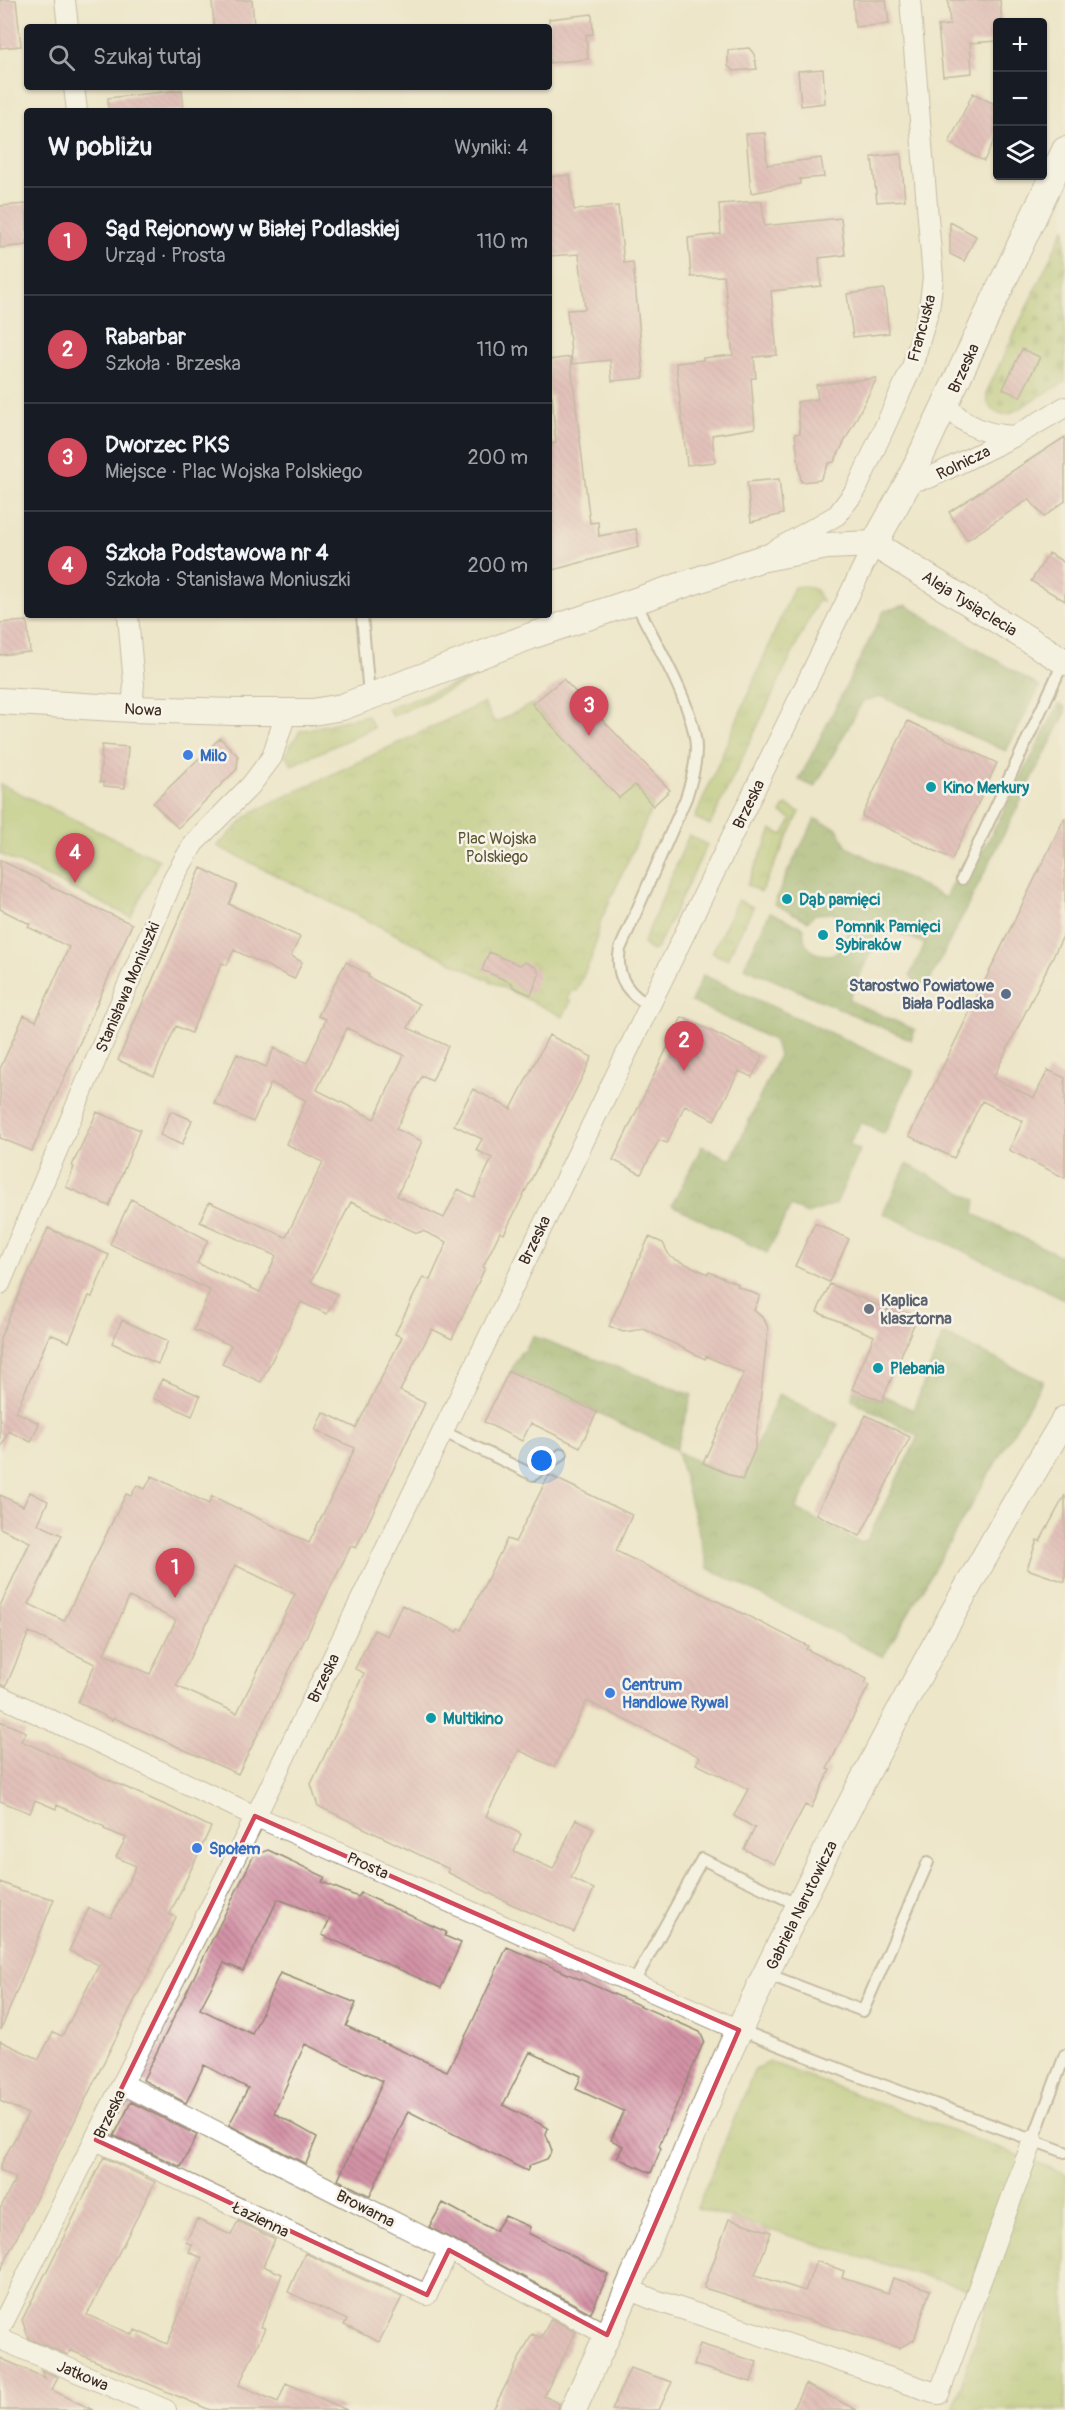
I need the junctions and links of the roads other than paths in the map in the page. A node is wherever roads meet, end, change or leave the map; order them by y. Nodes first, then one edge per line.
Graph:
1 (66, 0) edge
2 (910, 0) edge
3 (68, 24) edge
4 (74, 90) edge
5 (77, 108) edge
6 (1065, 150) edge
7 (946, 405) junction
8 (1065, 407) edge
9 (1015, 436) junction
10 (909, 480) junction
11 (874, 544) junction
12 (760, 559) junction
13 (635, 600) junction
14 (128, 618) edge
15 (362, 618) edge
16 (1064, 661) edge
17 (369, 698) junction
18 (0, 701) edge
19 (132, 709) junction
20 (286, 713) junction
21 (962, 879) dead end
22 (649, 1005) junction
23 (0, 1284) edge
24 (1065, 1419) edge
25 (442, 1431) junction
26 (562, 1454) dead end
27 (0, 1696) edge
28 (255, 1816) junction
29 (928, 1862) dead end
30 (800, 1906) junction
31 (767, 1974) junction
32 (634, 1982) junction
33 (740, 2030) junction
34 (1065, 2055) edge
35 (123, 2084) junction
36 (96, 2140) junction
37 (1034, 2140) junction
38 (1065, 2152) edge
39 (449, 2250) junction
40 (628, 2289) junction
41 (0, 2329) edge
42 (607, 2335) junction
43 (0, 2339) edge
44 (166, 2410) edge
45 (573, 2410) edge

1 - 3 street
2 - 12 street, Francuska
4 - 5 street
6 - 7 street, Brzeska
7 - 9 street, Rolnicza
7 - 10 street, Brzeska
8 - 9 street, Rolnicza
9 - 10 street, Rolnicza
10 - 11 street, Brzeska
11 - 12 street
11 - 16 street, Aleja Tysiąclecia
11 - 22 street, Brzeska
12 - 13 street
13 - 17 street
13 - 22 lane
14 - 19 street
15 - 17 lane
16 - 21 lane
17 - 20 street
18 - 19 street, Nowa
19 - 20 street, Nowa
20 - 23 street, Stanisława Moniuszki
22 - 25 street, Brzeska
24 - 30 street, Gabriela Narutowicza
25 - 26 lane
25 - 28 street, Brzeska
27 - 28 street, Prosta
28 - 32 street, Prosta
28 - 35 street, Brzeska
29 - 31 lane
30 - 31 street, Gabriela Narutowicza
30 - 32 lane
31 - 33 street, Gabriela Narutowicza
32 - 33 street, Prosta
33 - 37 lane
33 - 40 street, Gabriela Narutowicza
34 - 37 lane
35 - 36 street, Brzeska
35 - 39 street, Browarna
36 - 39 street, Łazienna
36 - 41 street, Brzeska
37 - 38 lane
37 - 40 street
39 - 42 street, Browarna
40 - 42 street, Gabriela Narutowicza
42 - 45 street, Gabriela Narutowicza
43 - 44 street, Jatkowa

